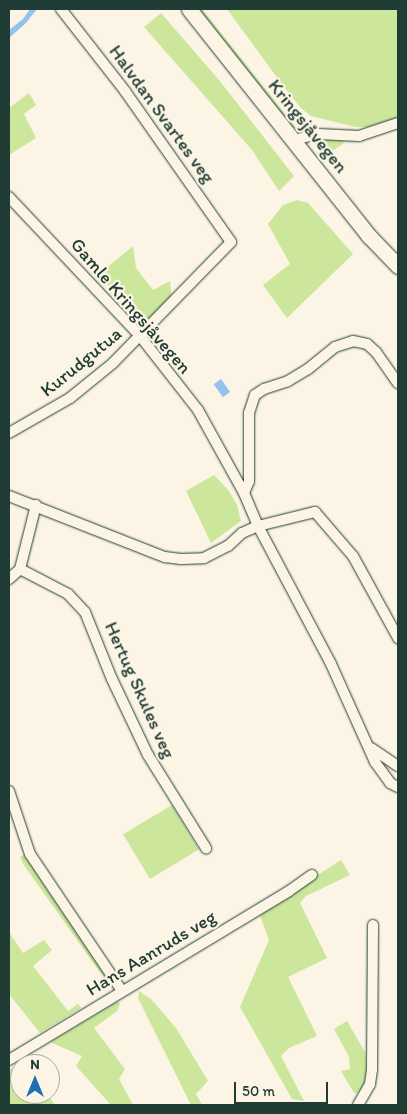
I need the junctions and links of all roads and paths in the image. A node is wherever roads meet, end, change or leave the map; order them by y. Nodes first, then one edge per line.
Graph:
1 (61, 9) edge
2 (189, 9) edge
3 (398, 123) edge
4 (294, 140) junction
5 (9, 197) edge
6 (231, 242) joint
7 (398, 266) edge
8 (140, 336) junction
9 (398, 383) edge
10 (9, 433) edge
11 (244, 493) junction
12 (9, 496) edge
13 (36, 505) junction
14 (258, 526) junction
15 (20, 569) junction
16 (9, 579) edge
17 (398, 638) edge
18 (370, 748) junction
19 (398, 766) edge
20 (398, 788) edge
21 (9, 791) edge
22 (206, 848) dead end
23 (312, 875) dead end
24 (373, 925) dead end
25 (122, 991) junction
26 (9, 1060) edge
27 (358, 1105) edge

1 - 6 street, Halvdan Svartes veg
2 - 4 street, Kringsjåvegen
3 - 4 street
4 - 7 street, Kringsjåvegen
5 - 8 street, Gamle Kringsjåvegen
6 - 8 street, Kurudgutua
8 - 10 street, Kurudgutua
8 - 11 street, Gamle Kringsjåvegen
9 - 11 street
11 - 14 street, Gamle Kringsjåvegen
12 - 13 street
13 - 14 street
13 - 15 street
14 - 17 street
14 - 18 street, Gamle Kringsjåvegen
15 - 16 street
15 - 22 street, Hertug Skules veg
18 - 19 street
18 - 20 street, Gamle Kringsjåvegen
21 - 25 street
23 - 25 street, Hans Aanruds veg
24 - 27 street
25 - 26 street, Hans Aanruds veg

